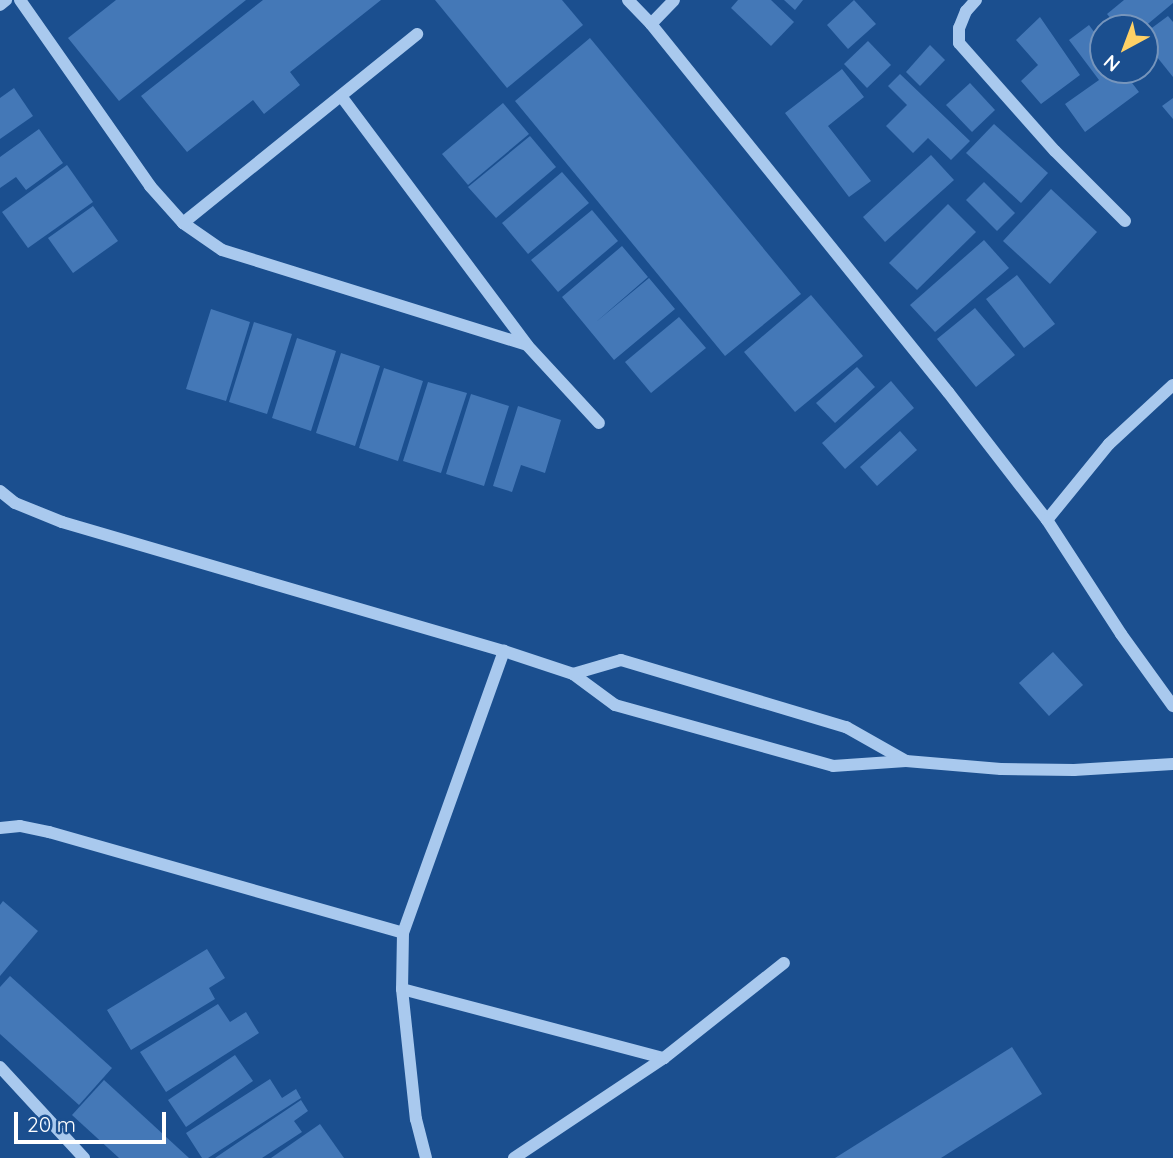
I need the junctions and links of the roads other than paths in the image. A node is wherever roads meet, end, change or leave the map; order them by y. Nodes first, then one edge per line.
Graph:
1 (6, 0) edge
2 (20, 0) edge
3 (628, 0) edge
4 (674, 0) edge
5 (976, 0) edge
6 (0, 5) edge
7 (651, 24) junction
8 (417, 34) dead end
9 (341, 96) junction
10 (1125, 221) dead end
11 (183, 223) junction
12 (527, 345) junction
13 (1173, 385) edge
14 (599, 423) dead end
15 (0, 491) edge
16 (1047, 520) junction
17 (504, 651) junction
18 (573, 674) junction
19 (1173, 706) edge
20 (906, 761) junction
21 (1173, 764) edge
22 (0, 828) edge
23 (403, 933) junction
24 (784, 962) dead end
25 (402, 989) junction
26 (664, 1058) junction
27 (0, 1067) edge
28 (84, 1158) edge
29 (426, 1158) edge
30 (514, 1158) edge

1 - 6 street
2 - 11 street
3 - 7 street
4 - 7 street
5 - 10 street
7 - 16 street
8 - 9 street
9 - 11 street
9 - 12 street
11 - 12 street
12 - 14 street
13 - 16 street
15 - 17 street
16 - 19 street
17 - 18 street
17 - 23 street
18 - 20 street
18 - 20 street
20 - 21 street
22 - 23 street
23 - 25 street
24 - 26 street
25 - 26 street
25 - 29 street
26 - 30 street
27 - 28 street

